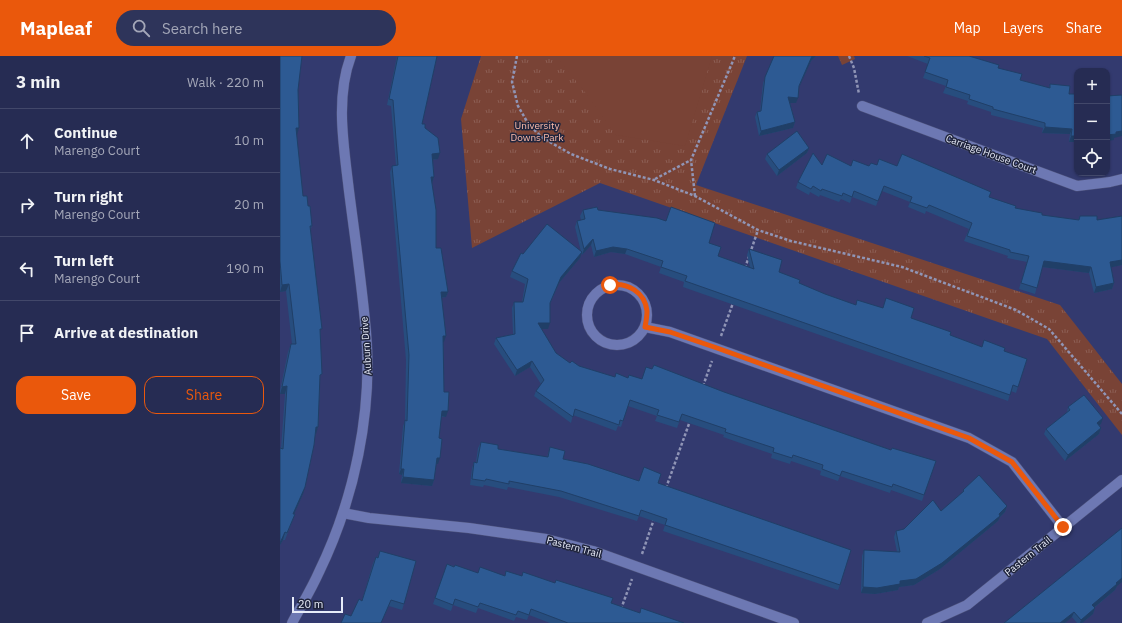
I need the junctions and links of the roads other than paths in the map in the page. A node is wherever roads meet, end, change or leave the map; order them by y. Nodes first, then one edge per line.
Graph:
1 (351, 56) edge
2 (862, 106) road end
3 (1122, 179) edge
4 (645, 327) junction
5 (1122, 480) edge
6 (343, 513) junction
7 (1063, 527) junction
8 (292, 623) edge
9 (794, 623) edge
10 (927, 623) edge

1 - 6 street, Auburn Drive
2 - 3 street, Carriage House Court
4 - 4 street
4 - 7 street
5 - 7 street, Pastern Trail
6 - 8 street, Auburn Drive
6 - 9 street, Pastern Trail
7 - 10 street, Pastern Trail

